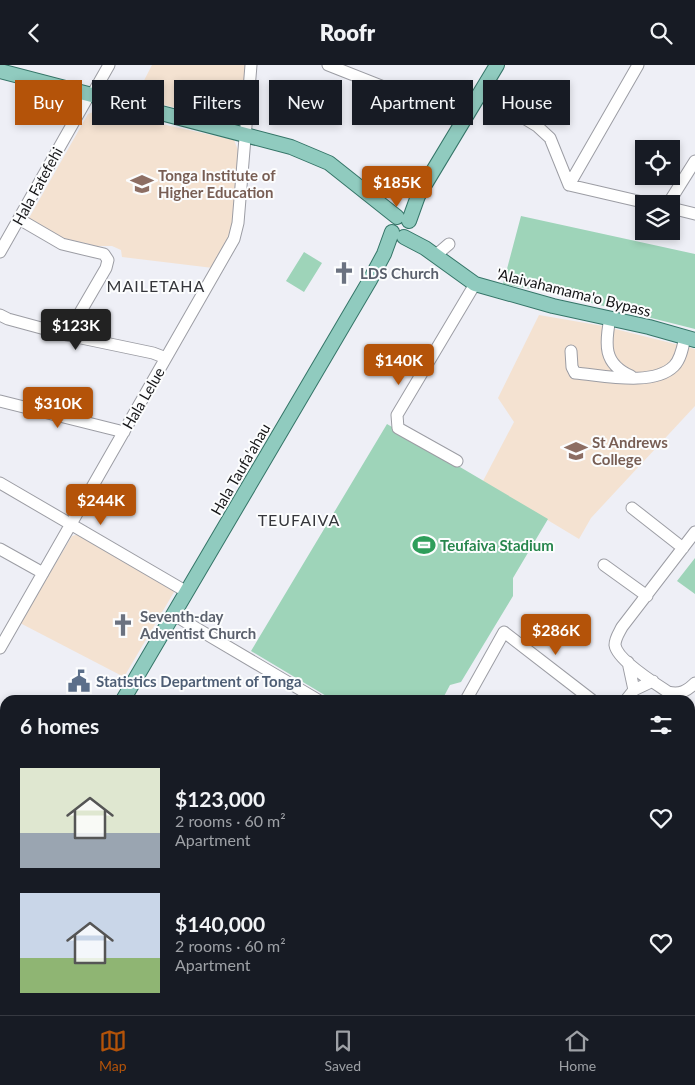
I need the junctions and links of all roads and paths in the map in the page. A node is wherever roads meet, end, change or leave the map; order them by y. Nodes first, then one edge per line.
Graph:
1 (109, 65) edge
2 (251, 65) edge
3 (328, 65) edge
4 (497, 65) edge
5 (638, 65) edge
6 (0, 71) edge
7 (366, 80) edge
8 (481, 92) junction
9 (90, 95) junction
10 (473, 106) edge
11 (461, 125) edge
12 (246, 135) junction
13 (695, 161) edge
14 (569, 185) junction
15 (674, 195) edge
16 (635, 200) edge
17 (680, 210) edge
18 (695, 214) edge
19 (20, 219) junction
20 (400, 227) junction
21 (449, 244) dead end
22 (1, 247) edge
23 (430, 252) junction
24 (475, 284) junction
25 (0, 315) edge
26 (610, 318) junction
27 (67, 335) junction
28 (690, 339) edge
29 (572, 351) dead end
30 (166, 358) junction
31 (637, 378) junction
32 (0, 401) edge
33 (124, 432) junction
34 (456, 461) dead end
35 (0, 483) edge
36 (632, 508) dead end
37 (71, 524) junction
38 (695, 532) edge
39 (0, 549) edge
40 (683, 549) junction
41 (604, 565) dead end
42 (43, 573) junction
43 (187, 592) junction
44 (647, 596) junction
45 (174, 615) junction
46 (0, 648) edge
47 (628, 662) junction
48 (653, 681) junction
49 (695, 683) edge
50 (634, 690) junction
51 (126, 695) edge
52 (310, 695) edge
53 (469, 695) edge
54 (586, 695) edge
55 (630, 695) edge

1 - 9 street, Hala Fatefehi
2 - 12 street, Hala Lelue
3 - 7 street
4 - 8 main road, Hala Taufa'ahau
5 - 14 street
6 - 9 main road, 'Alaivahamama'o Bypass
8 - 10 main road, Hala Taufa'ahau
8 - 14 street
9 - 12 main road, 'Alaivahamama'o Bypass
9 - 19 street, Hala Fatefehi
11 - 20 main road, Hala Taufa'ahau
12 - 20 main road, 'Alaivahamama'o Bypass
12 - 30 street, Hala Lelue
13 - 15 street
14 - 16 street
17 - 18 street
19 - 22 street, Hala Fatefehi
19 - 27 street
20 - 23 main road, 'Alaivahamama'o Bypass
20 - 43 main road, Hala Taufa'ahau
21 - 23 street
23 - 24 main road, 'Alaivahamama'o Bypass
24 - 26 main road, 'Alaivahamama'o Bypass
24 - 34 street
25 - 27 street
26 - 28 main road, 'Alaivahamama'o Bypass
26 - 31 street
27 - 30 street
28 - 31 street
29 - 31 street
30 - 33 street, Hala Lelue
32 - 33 street
33 - 37 street, Hala Lelue
35 - 37 street
36 - 40 street
37 - 42 street, Hala Lelue
37 - 43 street
38 - 40 street
39 - 42 street
40 - 44 street
41 - 44 street
42 - 46 street, Hala Lelue
43 - 45 main road, Hala Taufa'ahau
44 - 47 street
45 - 51 main road, Hala Taufa'ahau
45 - 52 street
47 - 48 street
47 - 50 street
48 - 49 street
48 - 50 street
50 - 55 street
53 - 54 street

